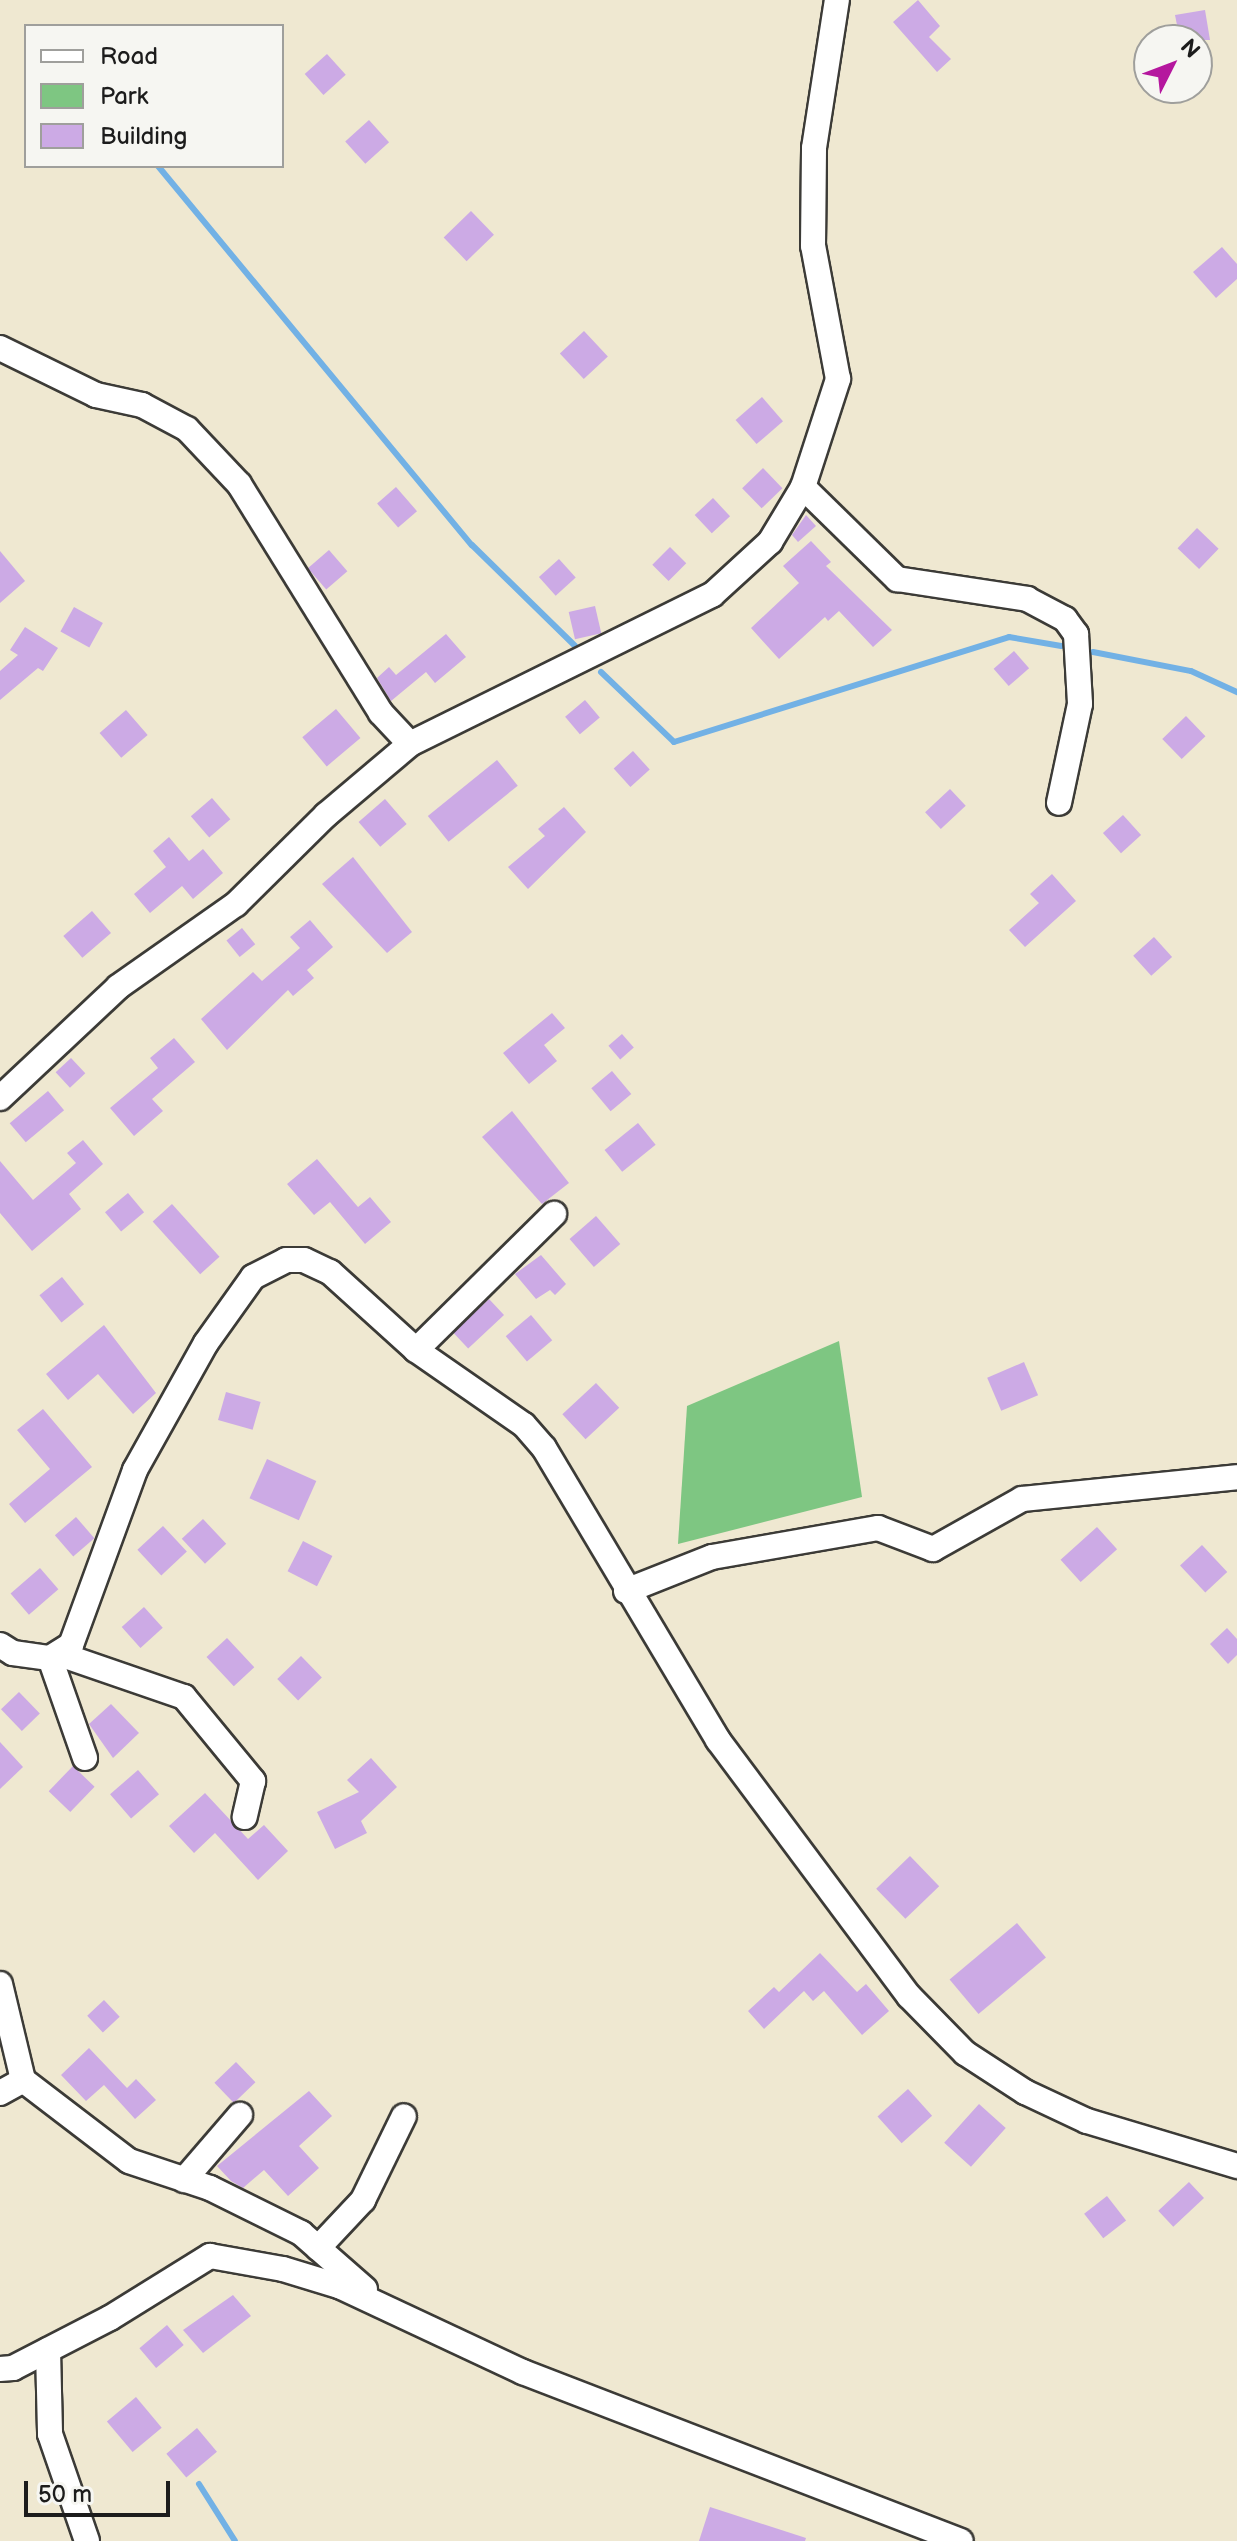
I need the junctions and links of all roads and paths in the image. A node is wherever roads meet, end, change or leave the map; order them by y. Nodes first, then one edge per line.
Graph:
1 (837, 0) edge
2 (0, 348) edge
3 (803, 487) junction
4 (410, 744) junction
5 (1059, 803) dead end
6 (0, 1098) edge
7 (554, 1214) dead end
8 (416, 1350) junction
9 (1237, 1477) edge
10 (626, 1591) junction
11 (0, 1645) edge
12 (56, 1657) junction
13 (85, 1758) dead end
14 (245, 1817) dead end
15 (0, 1984) edge
16 (23, 2080) junction
17 (0, 2093) edge
18 (240, 2115) dead end
19 (404, 2116) dead end
20 (1237, 2166) edge
21 (184, 2180) junction
22 (318, 2248) junction
23 (384, 2307) junction
24 (48, 2350) junction
25 (0, 2369) edge
26 (87, 2541) edge
27 (960, 2541) edge

1 - 3 street
2 - 4 street
3 - 4 street
3 - 5 street
4 - 6 street
7 - 8 street
8 - 10 street
8 - 12 street
9 - 10 street
10 - 20 street
11 - 12 street
12 - 13 street
12 - 14 street
15 - 16 street
16 - 17 street
16 - 21 street
18 - 21 street
19 - 22 street
21 - 22 street
22 - 23 street
23 - 24 street
23 - 27 street
24 - 25 street
24 - 26 street

